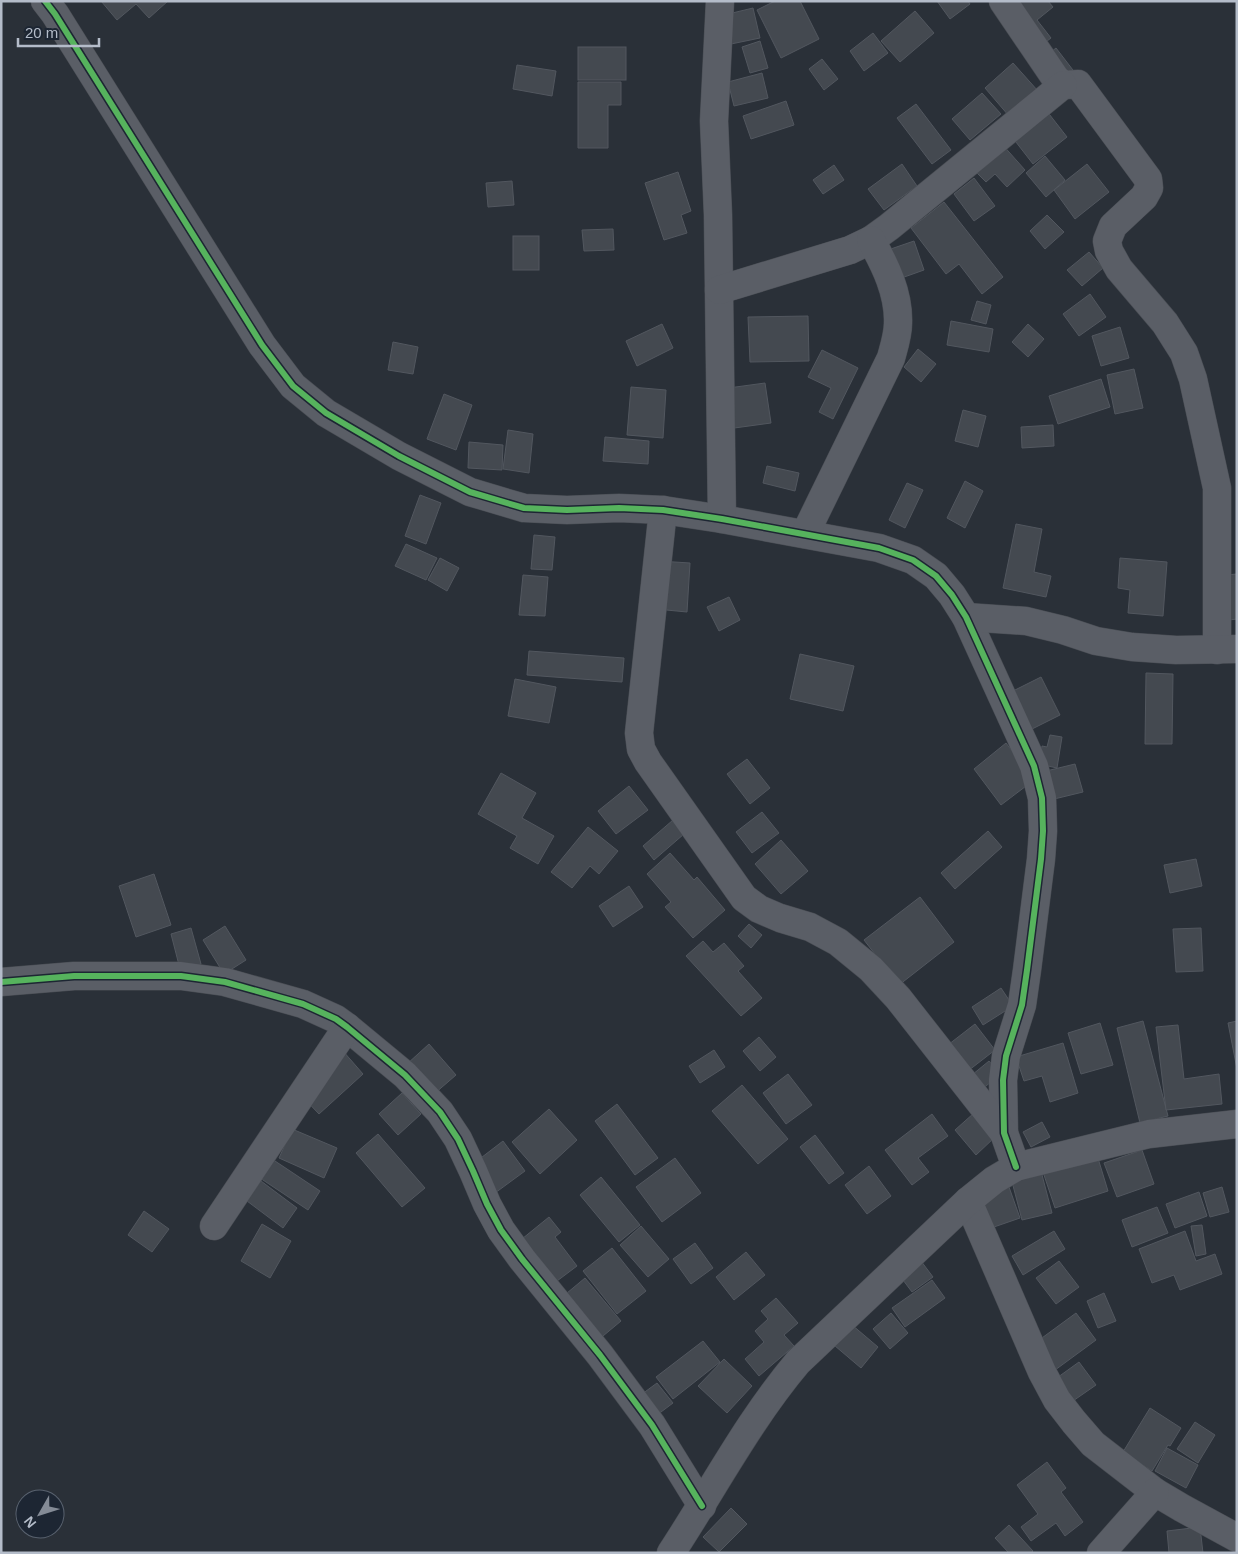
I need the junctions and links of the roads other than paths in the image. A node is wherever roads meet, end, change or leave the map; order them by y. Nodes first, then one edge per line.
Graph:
1 (45, 1) edge
2 (720, 1) edge
3 (1003, 1) edge
4 (1063, 85) junction
5 (871, 240) junction
6 (719, 290) junction
7 (663, 510) junction
8 (722, 519) junction
9 (805, 534) junction
10 (966, 617) junction
11 (1227, 650) edge
12 (1, 982) edge
13 (347, 1027) junction
14 (1237, 1124) edge
15 (1004, 1133) junction
16 (1016, 1167) junction
17 (968, 1202) junction
18 (214, 1226) dead end
19 (1156, 1492) junction
20 (702, 1506) junction
21 (1237, 1538) edge
22 (672, 1553) edge
23 (1101, 1553) edge

1 - 7 street
2 - 6 street
3 - 4 street
4 - 5 street
4 - 11 street
5 - 6 street
5 - 9 street
6 - 8 street
7 - 8 street
7 - 15 street
8 - 9 street
9 - 10 street
10 - 11 street
10 - 15 street
12 - 13 street
13 - 18 street
13 - 20 street
14 - 16 street
15 - 16 street
16 - 17 street
17 - 19 street
17 - 20 street
19 - 21 street
19 - 23 street
20 - 22 street

